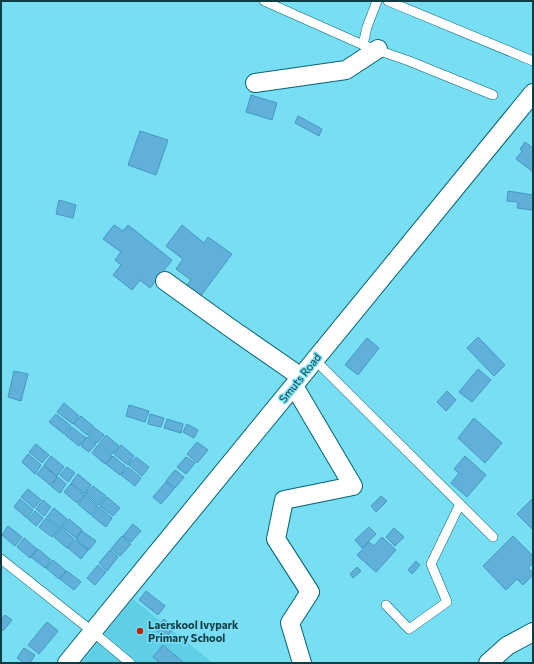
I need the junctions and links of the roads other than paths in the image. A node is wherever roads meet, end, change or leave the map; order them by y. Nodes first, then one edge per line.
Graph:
1 (264, 1) edge
2 (377, 1) edge
3 (388, 1) edge
4 (370, 47) junction
5 (533, 61) edge
6 (255, 83) dead end
7 (533, 93) edge
8 (493, 95) dead end
9 (165, 281) dead end
10 (315, 360) junction
11 (297, 381) junction
12 (460, 504) junction
13 (493, 537) dead end
14 (1, 559) edge
15 (386, 605) dead end
16 (93, 632) junction
17 (533, 632) edge
18 (67, 663) edge
19 (130, 663) edge
20 (302, 663) edge
21 (488, 663) edge

1 - 4 lane
2 - 4 lane
3 - 5 lane
4 - 6 street
4 - 8 lane
7 - 10 street, Smuts Road
9 - 11 street
10 - 11 street, Smuts Road
10 - 12 lane
11 - 16 street, Smuts Road
11 - 20 street
12 - 13 lane
12 - 15 lane
14 - 16 lane
16 - 18 street, Smuts Road
16 - 19 lane
17 - 21 street

